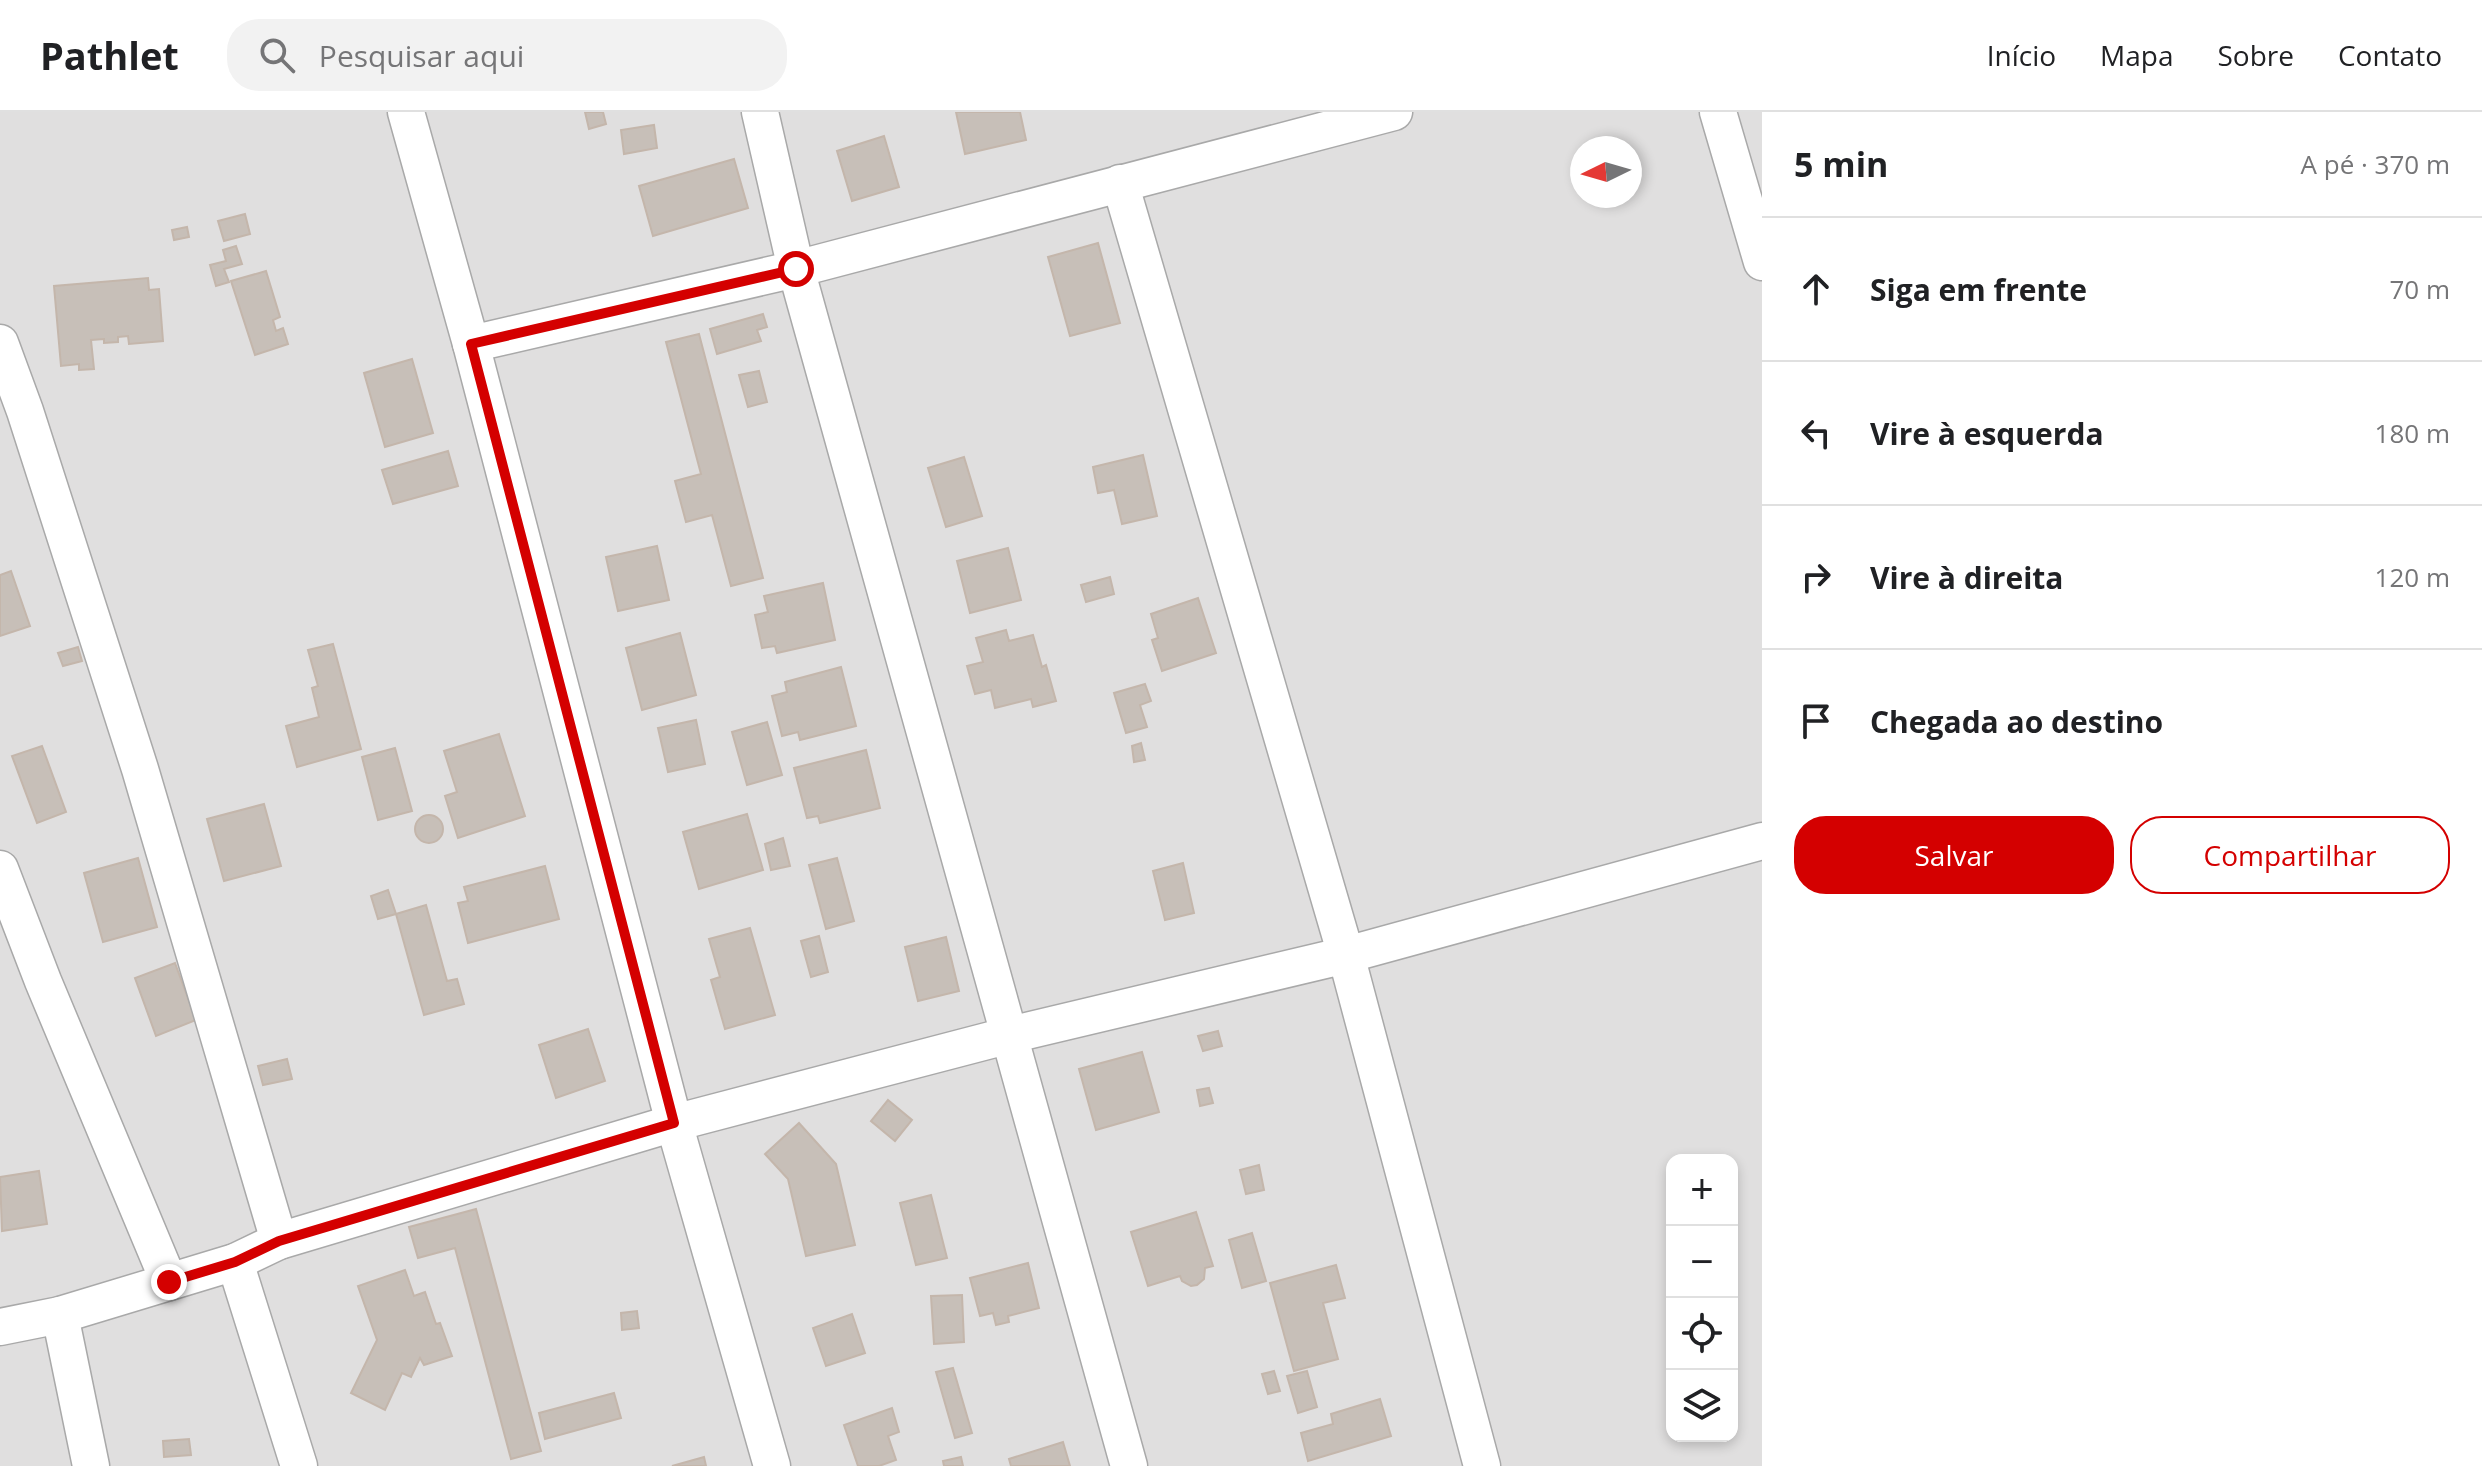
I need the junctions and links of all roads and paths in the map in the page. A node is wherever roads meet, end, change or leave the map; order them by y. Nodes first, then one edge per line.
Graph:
1 (406, 112) edge
2 (760, 112) edge
3 (1394, 112) edge
4 (1718, 112) edge
5 (1120, 183) junction
6 (1762, 262) edge
7 (796, 269) junction
8 (0, 343) edge
9 (471, 344) junction
10 (1762, 841) edge
11 (0, 869) edge
12 (1346, 955) junction
13 (1010, 1035) junction
14 (674, 1123) junction
15 (279, 1241) junction
16 (235, 1262) junction
17 (169, 1282) junction
18 (60, 1315) junction
19 (0, 1327) edge
20 (91, 1466) edge
21 (299, 1466) edge
22 (772, 1466) edge
23 (1129, 1466) edge
24 (1482, 1466) edge

1 - 9 street
2 - 7 street
3 - 5 street
4 - 6 street
5 - 7 street
5 - 12 street
7 - 9 street
7 - 13 street
8 - 15 street
9 - 14 street
10 - 12 street
11 - 17 street
12 - 13 street
12 - 24 street
13 - 14 street
13 - 23 street
14 - 15 street
14 - 22 street
15 - 16 street
16 - 17 street
16 - 21 street
17 - 18 street
18 - 19 street
18 - 20 street

